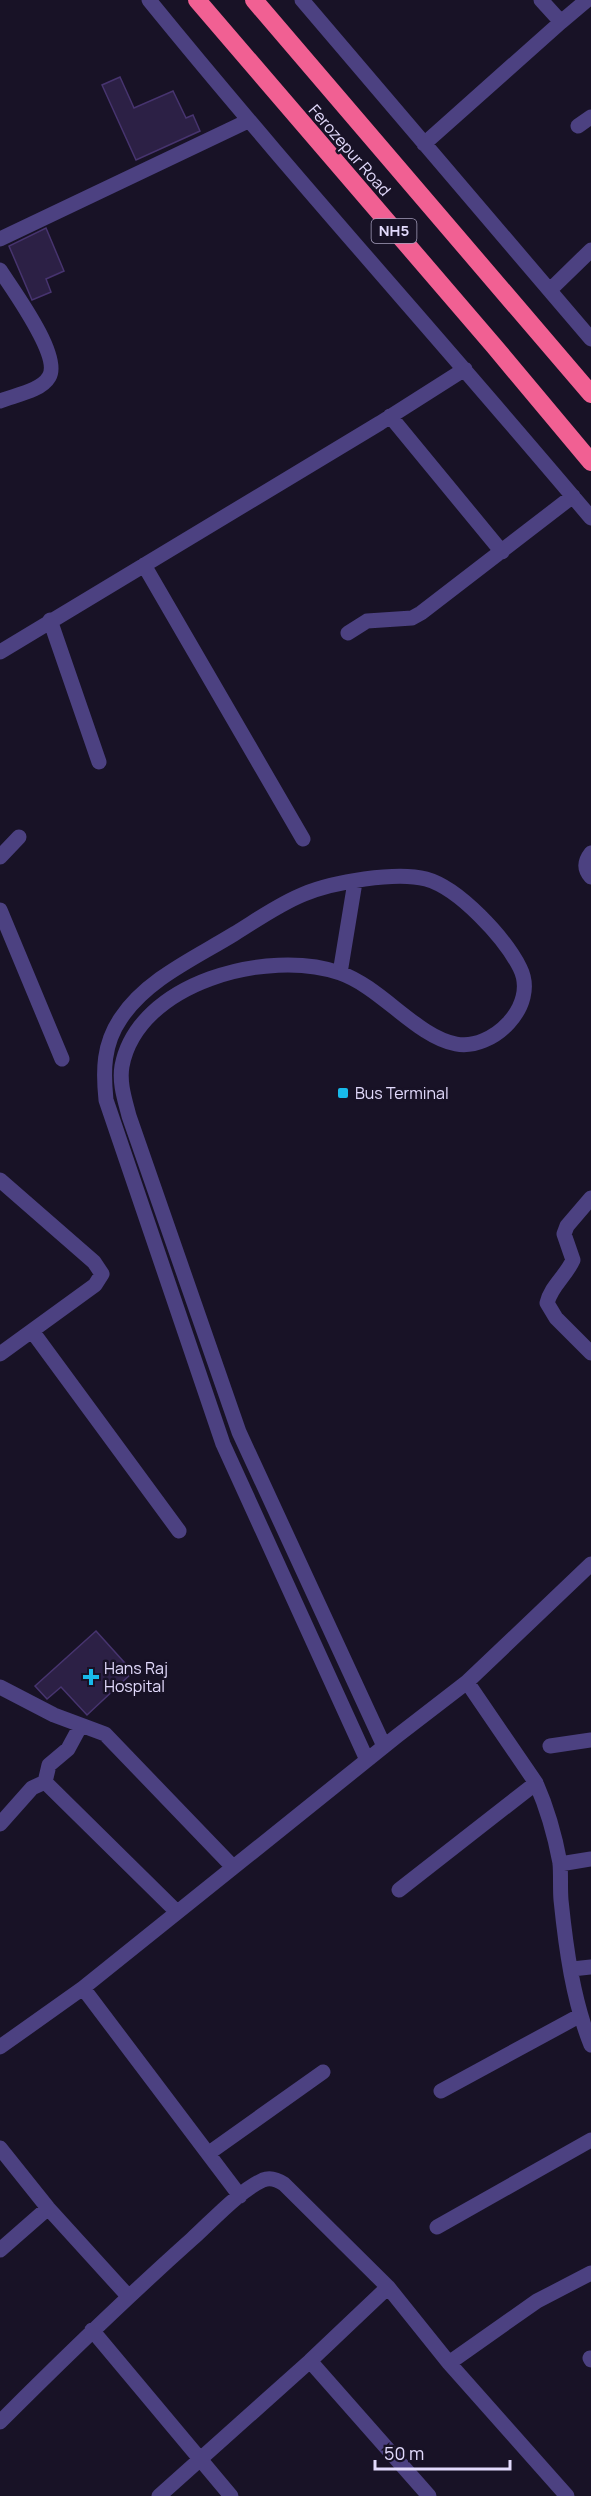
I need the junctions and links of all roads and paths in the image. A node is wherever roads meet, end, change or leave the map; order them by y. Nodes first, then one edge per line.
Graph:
1 (149, 0) edge
2 (197, 0) edge
3 (254, 0) edge
4 (303, 0) edge
5 (541, 0) edge
6 (587, 0) edge
7 (561, 22) junction
8 (591, 117) edge
9 (248, 121) junction
10 (578, 126) dead end
11 (424, 144) junction
12 (0, 238) edge
13 (591, 250) edge
14 (0, 270) edge
15 (550, 290) junction
16 (591, 339) edge
17 (465, 369) junction
18 (591, 394) edge
19 (0, 401) edge
20 (390, 416) junction
21 (591, 462) edge
22 (573, 496) junction
23 (591, 518) edge
24 (502, 552) junction
25 (144, 566) junction
26 (50, 620) junction
27 (348, 633) dead end
28 (0, 652) edge
29 (99, 762) dead end
30 (19, 837) dead end
31 (303, 838) dead end
32 (591, 853) edge
33 (0, 857) edge
34 (591, 877) edge
35 (355, 882) junction
36 (0, 910) edge
37 (340, 973) junction
38 (62, 1059) dead end
39 (0, 1180) edge
40 (591, 1198) edge
41 (32, 1331) junction
42 (591, 1353) edge
43 (0, 1354) edge
44 (179, 1531) dead end
45 (591, 1564) edge
46 (467, 1682) junction
47 (0, 1687) edge
48 (81, 1725) junction
49 (591, 1740) edge
50 (384, 1746) junction
51 (550, 1746) dead end
52 (367, 1760) junction
53 (45, 1782) junction
54 (536, 1783) junction
55 (0, 1824) edge
56 (591, 1859) edge
57 (560, 1864) junction
58 (233, 1867) junction
59 (399, 1890) dead end
60 (177, 1912) junction
61 (591, 1967) edge
62 (572, 1969) junction
63 (83, 1988) junction
64 (579, 2016) junction
65 (591, 2045) edge
66 (0, 2047) edge
67 (323, 2072) dead end
68 (441, 2091) dead end
69 (591, 2140) edge
70 (0, 2148) edge
71 (209, 2153) junction
72 (240, 2196) junction
73 (48, 2208) junction
74 (437, 2227) dead end
75 (0, 2250) edge
76 (591, 2273) edge
77 (388, 2287) junction
78 (128, 2296) junction
79 (92, 2330) junction
80 (310, 2361) junction
81 (449, 2363) junction
82 (0, 2422) edge
83 (198, 2459) junction
84 (159, 2496) edge
85 (231, 2496) edge
86 (429, 2496) edge
87 (567, 2496) edge

1 - 9 street
2 - 21 highway, Ferozepur Road / NH5
3 - 18 highway, Ferozepur Road / NH5
4 - 11 street
5 - 7 street
6 - 7 street
7 - 11 street
8 - 10 street
9 - 12 street
9 - 17 street
11 - 15 street
13 - 15 street
14 - 19 street
15 - 16 street
17 - 20 street
17 - 22 street
20 - 24 street
20 - 25 street
22 - 23 street
22 - 24 street
24 - 27 street
25 - 26 street
25 - 31 street
26 - 28 street
26 - 29 street
30 - 33 street
32 - 34 street
35 - 37 street
35 - 37 street
35 - 52 street
36 - 38 street
37 - 50 street
39 - 41 street
40 - 42 street
41 - 43 street
41 - 44 street
45 - 46 street
46 - 50 street
46 - 54 street
47 - 48 street
48 - 53 street
48 - 58 street
49 - 51 street
50 - 52 street
52 - 58 street
53 - 55 street
53 - 60 street
54 - 57 street
54 - 59 street
56 - 57 street
57 - 62 street
58 - 60 street
60 - 63 street
61 - 62 street
62 - 64 street
63 - 66 street
63 - 71 street
64 - 65 street
64 - 68 street
67 - 71 street
69 - 74 street
70 - 73 street
71 - 72 street
72 - 77 street
72 - 78 street
73 - 75 street
73 - 78 street
76 - 81 street
77 - 80 street
77 - 81 street
78 - 79 street
79 - 82 street
79 - 83 street
80 - 83 street
80 - 86 street
81 - 87 street
83 - 84 street
83 - 85 street

